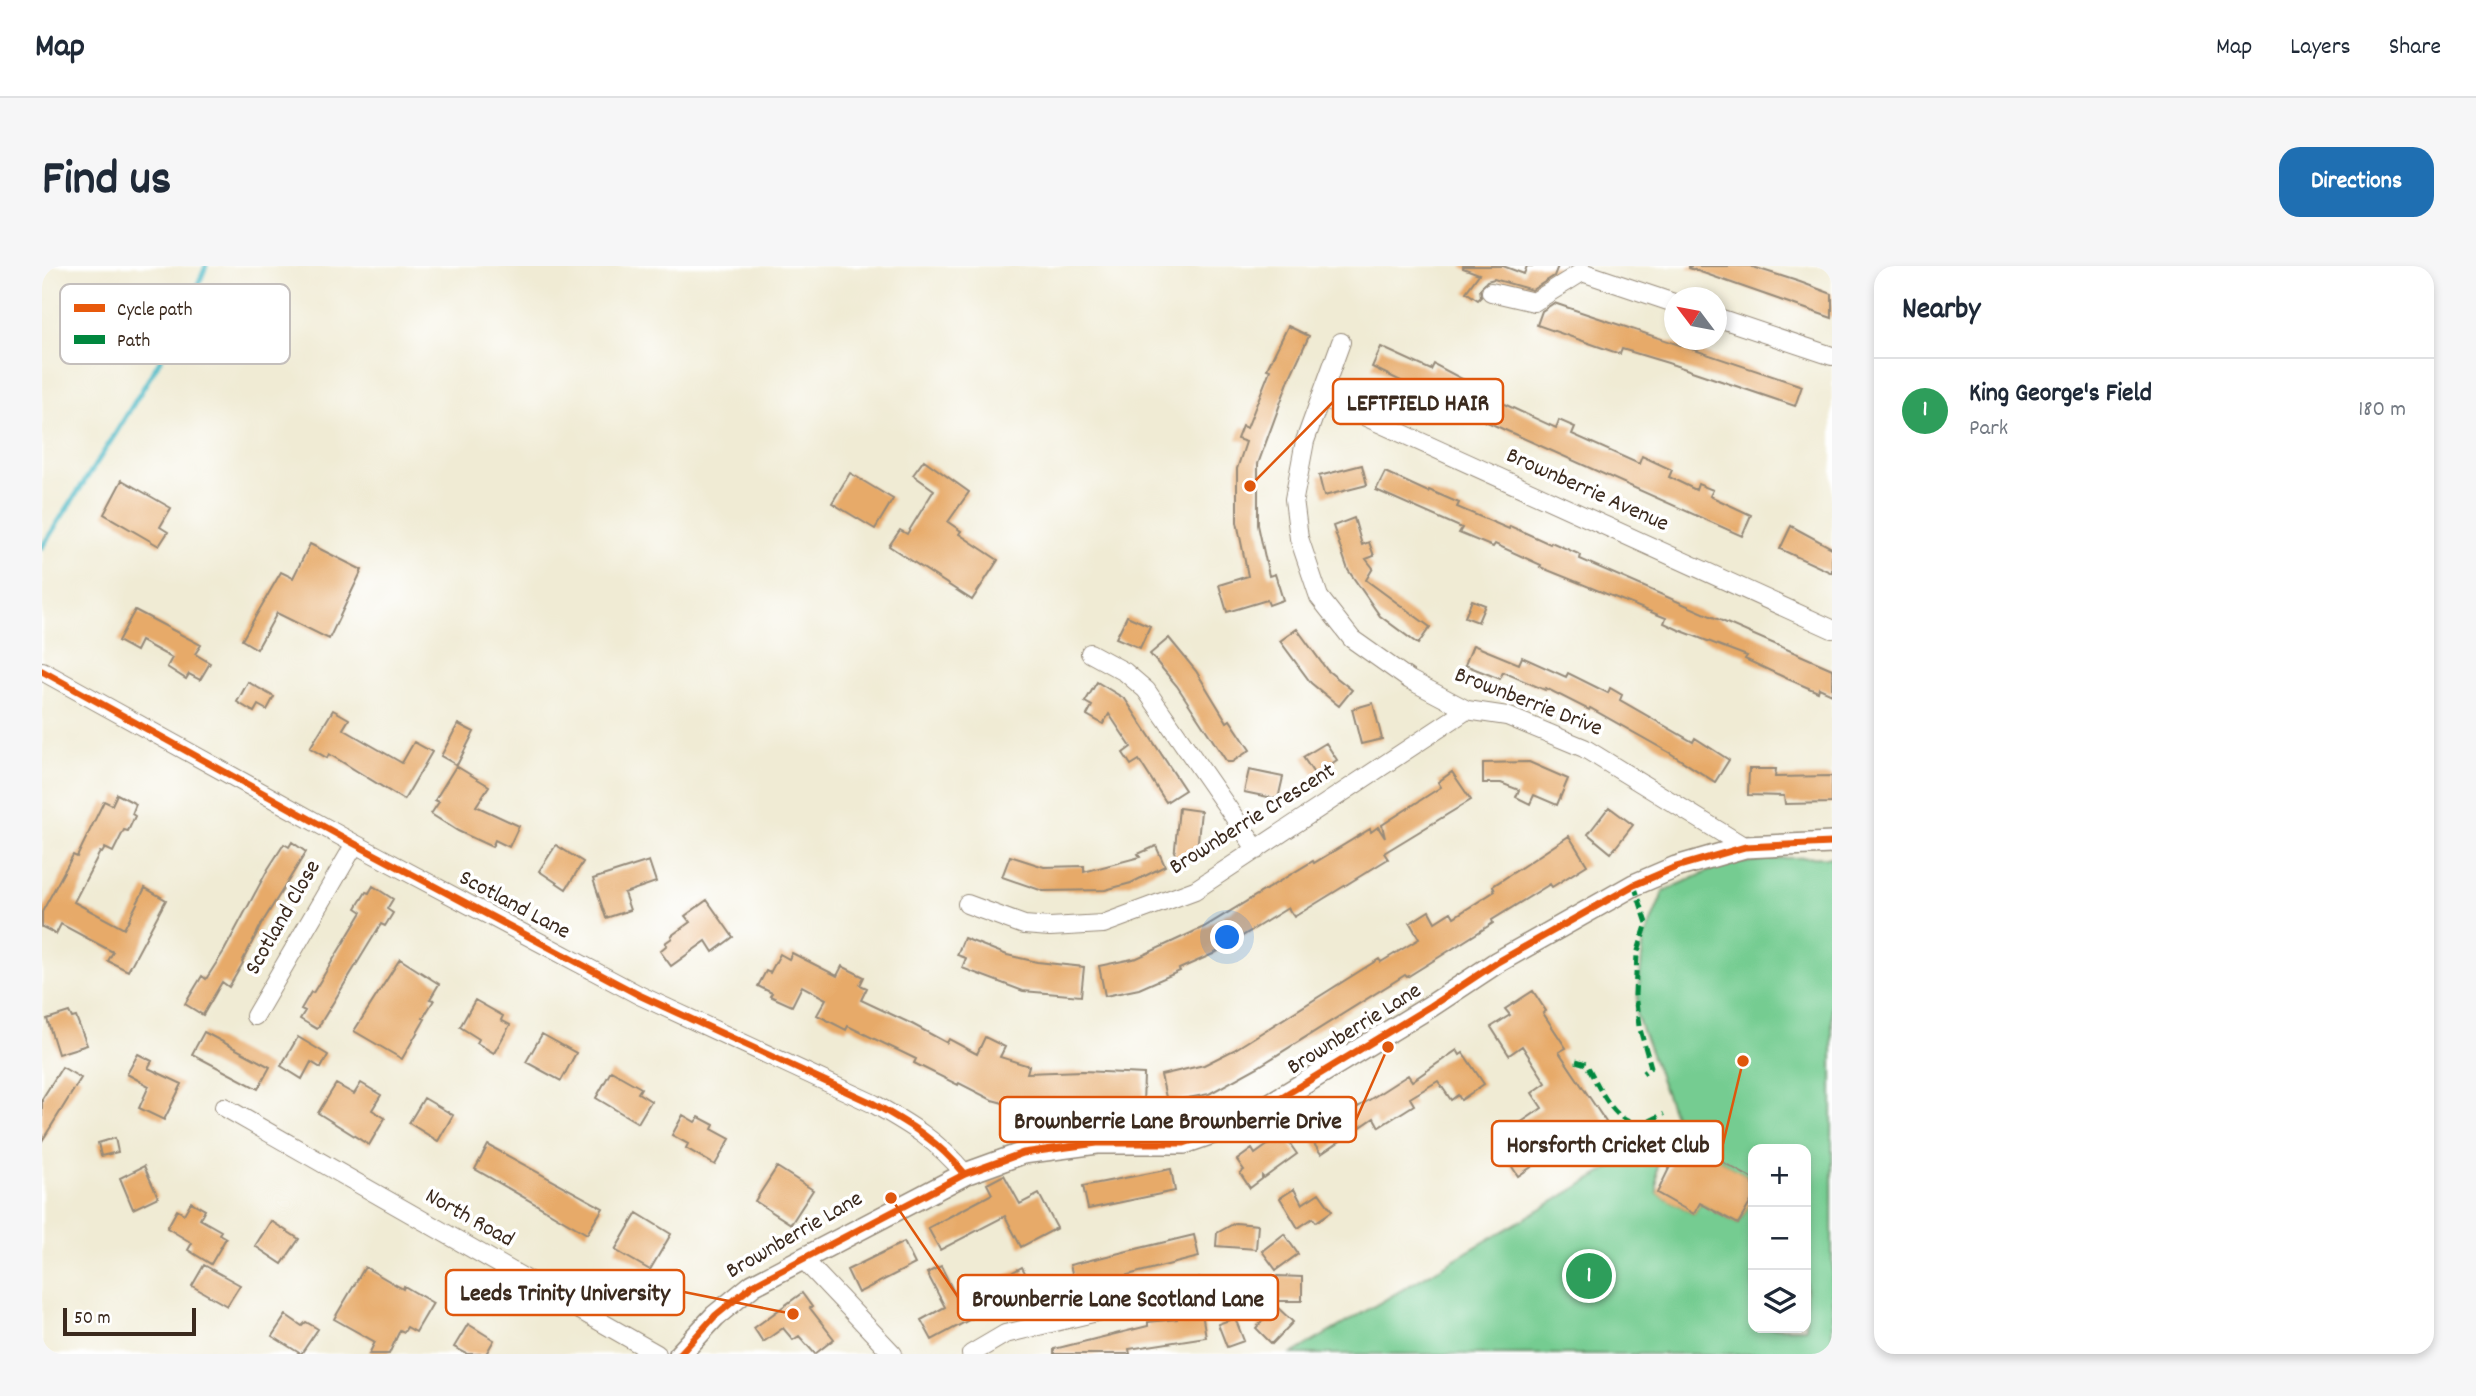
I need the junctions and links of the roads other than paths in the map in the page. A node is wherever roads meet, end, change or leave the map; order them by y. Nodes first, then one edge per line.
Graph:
1 (1491, 292) dead end
2 (1664, 299) edge
3 (1727, 320) edge
4 (1341, 342) dead end
5 (1832, 356) edge
6 (1322, 397) junction
7 (1832, 629) edge
8 (1090, 653) dead end
9 (42, 671) edge
10 (1467, 710) junction
11 (1832, 843) edge
12 (355, 844) junction
13 (1745, 847) junction
14 (1256, 850) junction
15 (967, 904) dead end
16 (255, 1016) dead end
17 (224, 1107) dead end
18 (965, 1174) junction
19 (803, 1259) junction
20 (1221, 1290) dead end
21 (657, 1354) edge
22 (680, 1354) edge
23 (893, 1354) edge
24 (971, 1354) edge

1 - 2 street
3 - 5 street
4 - 6 street, Brownberrie Drive
6 - 7 street, Brownberrie Avenue
6 - 10 street, Brownberrie Drive
8 - 14 street
9 - 12 street, Scotland Lane
10 - 13 street, Brownberrie Drive
10 - 14 street, Brownberrie Crescent
11 - 13 street, Brownberrie Lane
12 - 16 street, Scotland Close
12 - 18 street, Scotland Lane
13 - 18 street, Brownberrie Lane
14 - 15 street, Brownberrie Crescent
17 - 21 street, North Road
18 - 19 street, Brownberrie Lane
19 - 22 street, Brownberrie Lane
19 - 23 street
20 - 24 street

